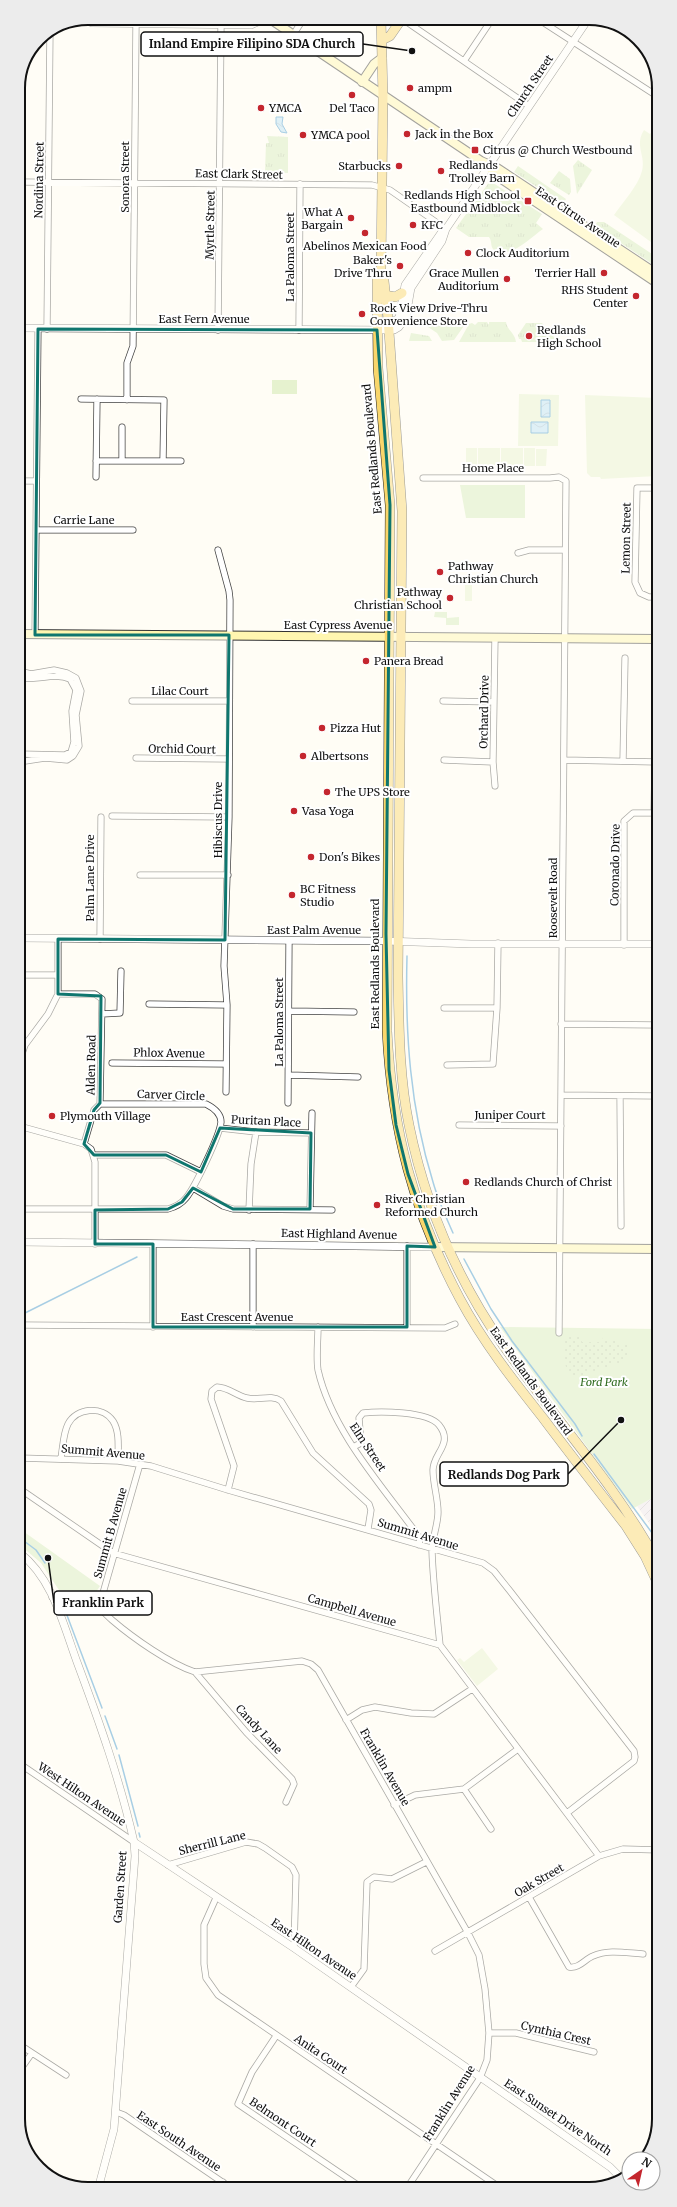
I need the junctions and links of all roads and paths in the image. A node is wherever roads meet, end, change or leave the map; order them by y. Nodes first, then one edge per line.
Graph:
1 (136, 25) edge
2 (221, 25) joint
3 (251, 25) edge
4 (279, 25) edge
5 (299, 25) edge
6 (380, 25) edge
7 (398, 25) edge
8 (411, 25) edge
9 (488, 25) edge
10 (547, 25) edge
11 (584, 25) edge
12 (293, 35) junction
13 (50, 38) edge
14 (382, 40) junction
15 (572, 42) junction
16 (382, 58) junction
17 (464, 61) junction
18 (362, 82) junction
19 (652, 93) edge
20 (382, 96) junction
21 (529, 106) junction
22 (489, 166) junction
23 (25, 182) edge
24 (49, 182) junction
25 (134, 183) junction
26 (220, 183) junction
27 (300, 184) junction
28 (381, 186) junction
29 (446, 229) junction
30 (381, 270) junction
31 (652, 271) edge
32 (652, 280) edge
33 (402, 293) junction
34 (385, 295) junction
35 (25, 328) edge
36 (388, 328) junction
37 (38, 329) junction
38 (47, 329) junction
39 (133, 329) junction
40 (218, 330) junction
41 (299, 330) junction
42 (377, 330) junction
43 (81, 399) dead end
44 (97, 399) junction
45 (127, 400) junction
46 (122, 427) dead end
47 (96, 461) junction
48 (122, 461) junction
49 (163, 461) junction
50 (181, 461) dead end
51 (96, 477) dead end
52 (562, 477) joint
53 (423, 478) dead end
54 (25, 481) edge
55 (36, 481) junction
56 (652, 488) edge
57 (36, 530) junction
58 (133, 530) dead end
59 (218, 550) dead end
60 (565, 550) junction
61 (518, 553) dead end
62 (652, 597) edge
63 (25, 634) edge
64 (35, 635) junction
65 (229, 635) junction
66 (390, 636) junction
67 (401, 636) junction
68 (495, 638) junction
69 (564, 638) junction
70 (652, 639) edge
71 (626, 658) dead end
72 (25, 672) edge
73 (25, 678) edge
74 (132, 700) dead end
75 (229, 701) junction
76 (443, 701) dead end
77 (494, 702) junction
78 (25, 754) edge
79 (136, 758) dead end
80 (228, 759) junction
81 (444, 760) dead end
82 (564, 760) junction
83 (25, 761) edge
84 (623, 761) junction
85 (493, 762) junction
86 (652, 762) edge
87 (495, 786) dead end
88 (652, 813) edge
89 (112, 816) dead end
90 (101, 817) dead end
91 (229, 817) junction
92 (140, 875) dead end
93 (228, 875) junction
94 (25, 938) edge
95 (58, 939) junction
96 (100, 939) junction
97 (224, 940) junction
98 (289, 941) junction
99 (386, 941) junction
100 (399, 942) junction
101 (498, 943) junction
102 (563, 944) junction
103 (652, 944) edge
104 (624, 945) junction
105 (121, 971) dead end
106 (25, 975) edge
107 (57, 975) junction
108 (58, 994) junction
109 (149, 1004) dead end
110 (227, 1005) junction
111 (444, 1008) dead end
112 (497, 1008) junction
113 (290, 1011) junction
114 (354, 1012) dead end
115 (102, 1014) junction
116 (561, 1024) junction
117 (652, 1025) edge
118 (25, 1045) edge
119 (112, 1063) dead end
120 (226, 1064) junction
121 (447, 1065) dead end
122 (289, 1075) junction
123 (358, 1077) dead end
124 (226, 1092) dead end
125 (560, 1095) junction
126 (620, 1096) junction
127 (652, 1096) edge
128 (100, 1104) junction
129 (288, 1104) dead end
130 (312, 1113) dead end
131 (459, 1125) dead end
132 (560, 1126) junction
133 (25, 1128) edge
134 (220, 1128) junction
135 (256, 1132) junction
136 (311, 1133) junction
137 (84, 1144) junction
138 (94, 1155) junction
139 (201, 1172) junction
140 (193, 1188) junction
141 (25, 1209) edge
142 (310, 1209) junction
143 (95, 1210) junction
144 (249, 1210) junction
145 (332, 1210) dead end
146 (621, 1226) dead end
147 (25, 1242) edge
148 (95, 1244) junction
149 (153, 1244) junction
150 (253, 1244) junction
151 (407, 1246) junction
152 (435, 1247) junction
153 (448, 1247) junction
154 (559, 1247) junction
155 (652, 1249) edge
156 (455, 1324) dead end
157 (25, 1325) edge
158 (253, 1326) junction
159 (153, 1327) junction
160 (318, 1327) junction
161 (407, 1328) junction
162 (559, 1333) dead end
163 (354, 1447) junction
164 (25, 1458) edge
165 (61, 1458) junction
166 (118, 1461) junction
167 (140, 1464) junction
168 (228, 1490) junction
169 (25, 1492) edge
170 (368, 1529) junction
171 (419, 1545) junction
172 (432, 1549) junction
173 (113, 1553) junction
174 (652, 1553) edge
175 (25, 1558) edge
176 (652, 1571) edge
177 (52, 1597) junction
178 (99, 1607) junction
179 (440, 1645) junction
180 (196, 1672) junction
181 (472, 1688) junction
182 (346, 1720) junction
183 (518, 1749) junction
184 (25, 1767) edge
185 (464, 1789) junction
186 (286, 1802) dead end
187 (394, 1805) junction
188 (567, 1813) junction
189 (491, 1829) dead end
190 (134, 1842) junction
191 (652, 1848) edge
192 (600, 1856) junction
193 (426, 1862) junction
194 (168, 1865) junction
195 (529, 1897) junction
196 (216, 1898) junction
197 (468, 1933) junction
198 (294, 1948) junction
199 (435, 1951) dead end
200 (643, 1954) dead end
201 (351, 1987) junction
202 (489, 2033) junction
203 (276, 2036) junction
204 (25, 2048) edge
205 (594, 2052) dead end
206 (32, 2053) junction
207 (25, 2063) edge
208 (66, 2075) dead end
209 (480, 2078) junction
210 (116, 2112) junction
211 (436, 2144) junction
212 (618, 2175) edge
213 (100, 2182) edge
214 (223, 2182) edge
215 (353, 2182) edge
216 (411, 2182) edge
217 (492, 2182) edge

1 - 25 street, Sonora Street
2 - 3 street
2 - 26 street, Myrtle Street
4 - 12 main road, East Citrus Avenue
5 - 12 street
6 - 14 main road, East Redlands Boulevard
7 - 14 main road
8 - 17 street
9 - 17 street
10 - 15 street
11 - 15 street, Church Street
12 - 18 main road, East Citrus Avenue
13 - 24 street, Nordina Street
14 - 16 main road, East Redlands Boulevard
15 - 19 street
15 - 21 street, Church Street
16 - 18 main road
16 - 20 main road, East Redlands Boulevard
17 - 21 street
18 - 20 main road, East Citrus Avenue
20 - 22 main road, East Citrus Avenue
20 - 28 main road, East Redlands Boulevard
21 - 22 street, Church Street
22 - 29 street, Church Street
22 - 31 main road, East Citrus Avenue
22 - 32 main road, East Citrus Avenue
23 - 24 street, East Clark Street
24 - 25 street, East Clark Street
24 - 38 street, Nordina Street
25 - 26 street, East Clark Street
25 - 39 street, Sonora Street
26 - 27 street, East Clark Street
26 - 40 street, Myrtle Street
27 - 28 street, East Clark Street
27 - 41 street, La Paloma Street
28 - 29 street, East Clark Street
28 - 30 main road, East Redlands Boulevard
29 - 33 street
29 - 36 street
30 - 34 main road, East Redlands Boulevard
30 - 42 main road, East Redlands Boulevard
33 - 34 main road
33 - 36 street
34 - 36 main road, East Redlands Boulevard
35 - 37 street, East Fern Avenue
36 - 42 street, East Fern Avenue
36 - 67 main road, East Redlands Boulevard
37 - 38 street, East Fern Avenue
37 - 55 street
38 - 39 street, East Fern Avenue
39 - 40 street, East Fern Avenue
39 - 45 street, Sonora Street
40 - 41 street, East Fern Avenue
41 - 42 street, East Fern Avenue
42 - 66 main road, East Redlands Boulevard
43 - 44 street
44 - 45 street
44 - 47 street
45 - 49 street
46 - 48 street
47 - 48 street
47 - 51 street
48 - 49 street
49 - 50 street
52 - 53 street, Home Place
52 - 60 street, Roosevelt Road
54 - 55 street
55 - 57 street
56 - 62 street, Lemon Street
57 - 58 street, Carrie Lane
57 - 64 street
59 - 65 street, Hibiscus Drive
60 - 61 street
60 - 69 street, Roosevelt Road
63 - 64 main road, East Cypress Avenue
64 - 65 main road, East Cypress Avenue
65 - 66 main road, East Cypress Avenue
65 - 75 street, Hibiscus Drive
66 - 67 main road, East Cypress Avenue
66 - 99 main road, East Redlands Boulevard
67 - 68 main road, East Cypress Avenue
67 - 100 main road, East Redlands Boulevard
68 - 69 main road, East Cypress Avenue
68 - 77 street, Orchard Drive
69 - 70 main road, East Cypress Avenue
69 - 82 street, Roosevelt Road
71 - 84 street
72 - 83 street
73 - 78 street
74 - 75 street, Lilac Court
75 - 80 street, Hibiscus Drive
76 - 77 street
77 - 85 street, Orchard Drive
79 - 80 street, Orchid Court
80 - 91 street, Hibiscus Drive
81 - 85 street
82 - 84 street
82 - 102 street, Roosevelt Road
84 - 86 street
85 - 87 street, Orchard Drive
88 - 104 street, Coronado Drive
89 - 91 street
90 - 96 street, Palm Lane Drive
91 - 93 street, Hibiscus Drive
92 - 93 street
93 - 97 street, Hibiscus Drive
94 - 95 street, East Palm Avenue
95 - 96 street, East Palm Avenue
95 - 107 street
96 - 97 street, East Palm Avenue
97 - 98 street, East Palm Avenue
97 - 110 street, Hibiscus Drive
98 - 99 street, East Palm Avenue
98 - 113 street, La Paloma Street
99 - 100 street, East Palm Avenue
99 - 152 main road, East Redlands Boulevard
100 - 101 street, East Palm Avenue
100 - 153 main road, East Redlands Boulevard
101 - 102 street, East Palm Avenue
101 - 112 street
102 - 104 street, East Palm Avenue
102 - 116 street, Roosevelt Road
103 - 104 street, East Palm Avenue
105 - 115 street
106 - 107 street
107 - 108 street
108 - 115 street, Alden Road
108 - 118 street
109 - 110 street
110 - 120 street, Hibiscus Drive
111 - 112 street
112 - 121 street
113 - 114 street
113 - 122 street, La Paloma Street
115 - 128 street, Alden Road
116 - 117 street
116 - 125 street, Roosevelt Road
119 - 120 street, Phlox Avenue
120 - 124 street, Hibiscus Drive
122 - 123 street
122 - 129 street, La Paloma Street
125 - 126 street
125 - 132 street, Roosevelt Road
126 - 127 street
126 - 146 street
128 - 134 street, Carver Circle
128 - 137 street, Alden Road
130 - 136 street
131 - 132 street, Juniper Court
132 - 154 street, Roosevelt Road
133 - 137 street
134 - 135 street, Puritan Place
134 - 139 street
135 - 136 street, Puritan Place
135 - 144 street
136 - 142 street
137 - 138 street
138 - 139 street
138 - 143 street
139 - 140 street
140 - 143 street
140 - 144 street
141 - 143 street
142 - 144 street
142 - 145 street
143 - 148 street
147 - 148 street, East Highland Avenue
148 - 149 street, East Highland Avenue
149 - 150 street, East Highland Avenue
149 - 159 street
150 - 151 street, East Highland Avenue
150 - 158 street
151 - 152 street, East Highland Avenue
151 - 161 street
152 - 153 main road, East Highland Avenue
152 - 176 main road, East Redlands Boulevard
153 - 154 main road, East Highland Avenue
153 - 174 main road, East Redlands Boulevard
154 - 155 main road, East Highland Avenue
154 - 162 street, Roosevelt Road
156 - 161 street, East Crescent Avenue
157 - 159 street, East Crescent Avenue
158 - 159 street, East Crescent Avenue
158 - 160 street, East Crescent Avenue
160 - 161 street, East Crescent Avenue
160 - 163 street, Elm Street
163 - 171 street, Elm Street
163 - 172 street
164 - 165 street, Summit Avenue
165 - 166 street, Summit Avenue
165 - 166 street
166 - 167 street, Summit Avenue
167 - 168 street, Summit Avenue
167 - 173 street, Summit B Avenue
168 - 170 street, Summit Avenue
168 - 170 street
169 - 173 street, Campbell Avenue
170 - 171 street, Summit Avenue
171 - 172 street, Summit Avenue
172 - 179 street
172 - 188 street, Summit Avenue
173 - 178 street, Summit B Avenue
173 - 179 street, Campbell Avenue
175 - 177 street
177 - 178 street, Franklin Avenue
177 - 190 street, Garden Street
178 - 180 street, Franklin Avenue
179 - 181 street
180 - 182 street, Franklin Avenue
180 - 186 street, Candy Lane
181 - 182 street
181 - 183 street
182 - 187 street, Franklin Avenue
183 - 185 street
183 - 188 street
184 - 190 street, West Hilton Avenue
185 - 187 street
185 - 189 street
187 - 193 street, Franklin Avenue
188 - 192 street
190 - 194 street, East Hilton Avenue
190 - 210 street, Garden Street
191 - 192 street, Oak Street
192 - 195 street, Oak Street
193 - 197 street, Franklin Avenue
193 - 201 street
194 - 196 street, East Hilton Avenue
194 - 198 street, Sherrill Lane
195 - 197 street, Oak Street
195 - 200 street
196 - 198 street, East Hilton Avenue
196 - 203 street, Anita Court
197 - 199 street, Oak Street
197 - 202 street, Franklin Avenue
198 - 201 street, East Hilton Avenue
201 - 209 street, East Hilton Avenue
202 - 205 street, Cynthia Crest
202 - 209 street, Franklin Avenue
203 - 211 street, Anita Court
203 - 215 street, Belmont Court
204 - 206 street
206 - 207 street
206 - 208 street
209 - 211 street, Franklin Avenue
209 - 212 street, East Sunset Drive North
210 - 213 street, Garden Street
210 - 214 street, East South Avenue
211 - 216 street, Franklin Avenue
211 - 217 street, Anita Court

